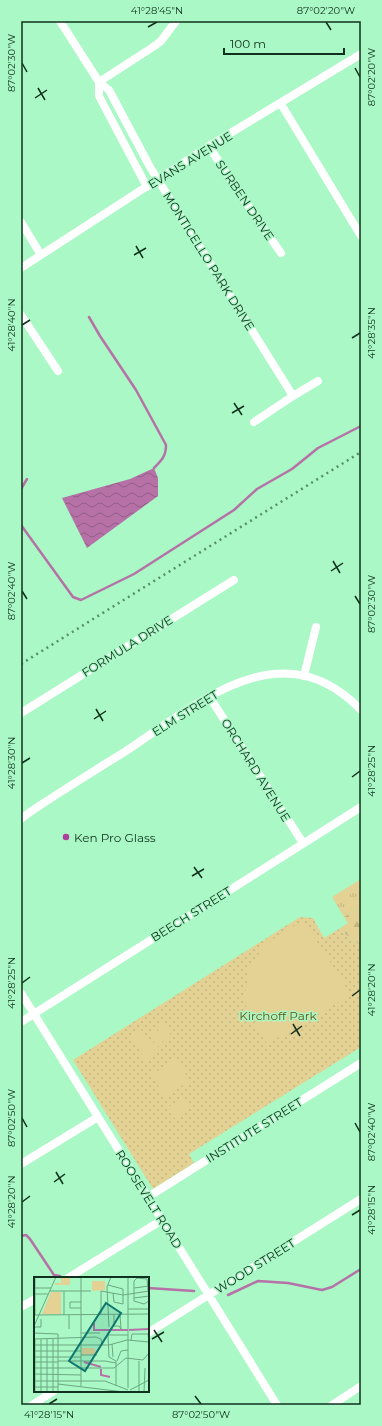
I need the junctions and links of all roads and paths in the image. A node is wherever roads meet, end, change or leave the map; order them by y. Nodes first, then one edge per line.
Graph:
1 (60, 21) edge
2 (176, 21) edge
3 (361, 54) edge
4 (98, 82) junction
5 (281, 104) junction
6 (210, 146) junction
7 (159, 179) junction
8 (147, 186) junction
9 (21, 222) edge
10 (361, 236) edge
11 (281, 253) dead end
12 (41, 255) junction
13 (21, 268) edge
14 (21, 315) edge
15 (58, 371) dead end
16 (318, 381) dead end
17 (293, 396) junction
18 (254, 422) dead end
19 (234, 580) dead end
20 (316, 627) dead end
21 (304, 676) junction
22 (209, 696) junction
23 (361, 710) edge
24 (21, 713) edge
25 (361, 807) edge
26 (21, 819) edge
27 (303, 843) junction
28 (21, 993) edge
29 (34, 1014) junction
30 (21, 1022) edge
31 (361, 1063) edge
32 (98, 1117) junction
33 (21, 1164) edge
34 (148, 1197) junction
35 (361, 1199) edge
36 (162, 1220) junction
37 (70, 1277) edge
38 (208, 1295) junction
39 (34, 1300) edge
40 (21, 1308) edge
41 (149, 1332) edge
42 (361, 1386) edge
43 (52, 1392) edge
44 (32, 1405) edge
45 (277, 1405) edge
46 (332, 1405) edge

1 - 4 street, MONTICELLO PARK DRIVE
2 - 4 street
3 - 5 street, EVANS AVENUE
4 - 7 street, MONTICELLO PARK DRIVE
4 - 8 street, MONTICELLO PARK DRIVE
5 - 6 street, EVANS AVENUE
5 - 10 street
6 - 7 street, EVANS AVENUE
6 - 11 street, SURBEN DRIVE
7 - 8 street, EVANS AVENUE
7 - 17 street, MONTICELLO PARK DRIVE
8 - 12 street, EVANS AVENUE
9 - 12 street
12 - 13 street, EVANS AVENUE
14 - 15 street
16 - 17 street
17 - 18 street
19 - 24 street, FORMULA DRIVE
20 - 21 street
21 - 22 street, ELM STREET
21 - 23 street, ELM STREET
22 - 26 street, ELM STREET
22 - 27 street, ORCHARD AVENUE
25 - 27 street, BEECH STREET
27 - 29 street, BEECH STREET
28 - 29 street, ROOSEVELT ROAD
29 - 30 street, BEECH STREET
29 - 32 street, ROOSEVELT ROAD
31 - 34 street, INSTITUTE STREET
32 - 33 street
32 - 34 street, ROOSEVELT ROAD
34 - 36 street, ROOSEVELT ROAD
35 - 38 street, WOOD STREET
36 - 37 street
36 - 38 street, ROOSEVELT ROAD
38 - 41 street, WOOD STREET
38 - 45 street, ROOSEVELT ROAD
39 - 40 street
42 - 46 street
43 - 44 street

